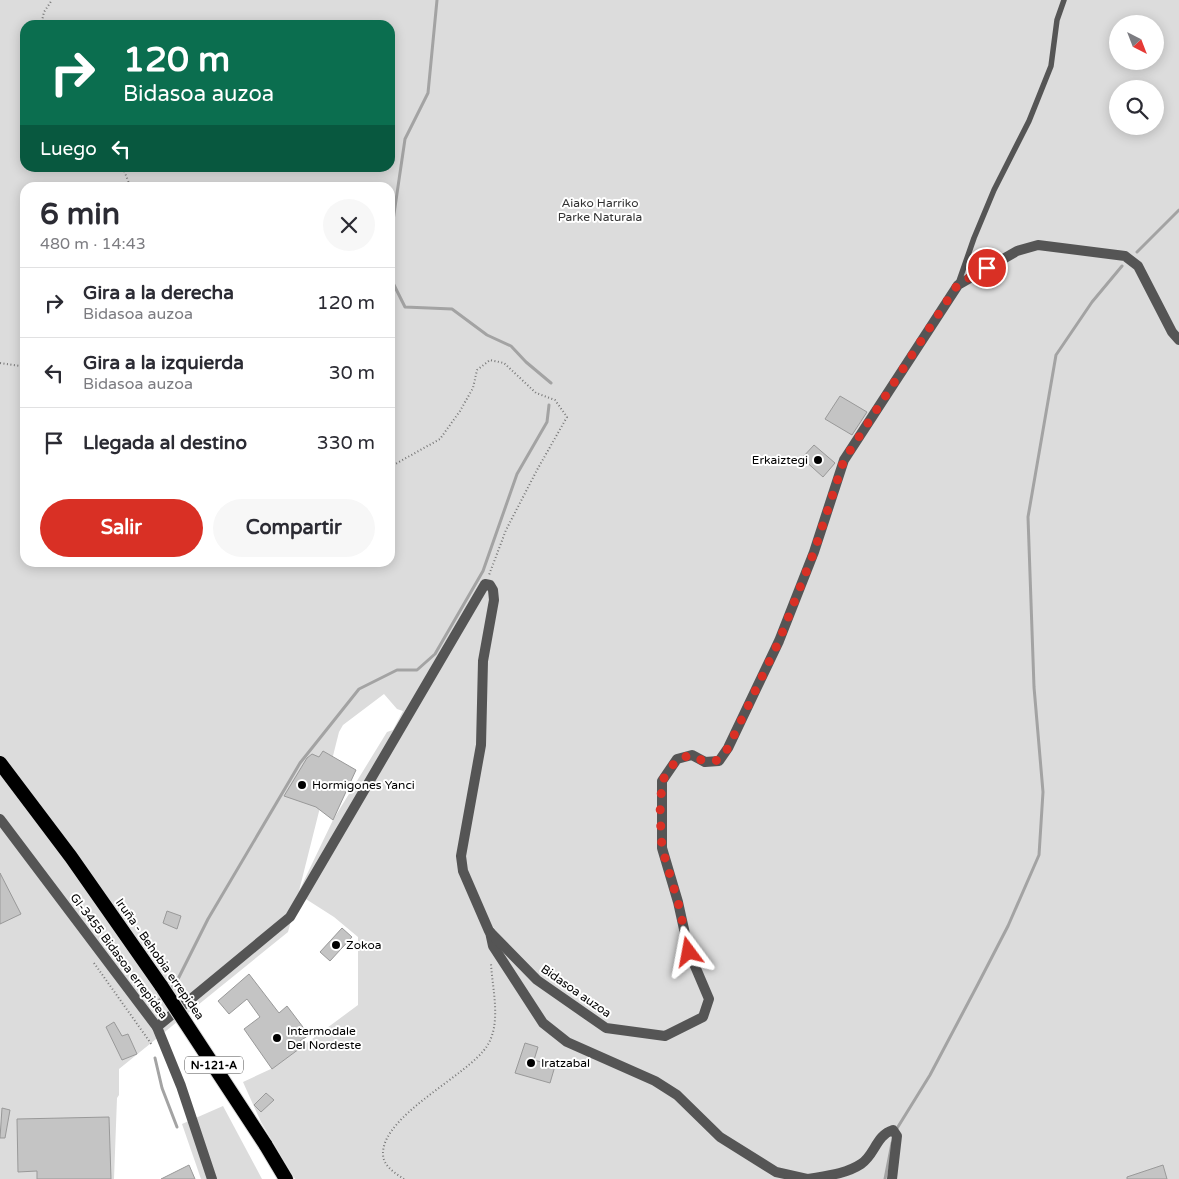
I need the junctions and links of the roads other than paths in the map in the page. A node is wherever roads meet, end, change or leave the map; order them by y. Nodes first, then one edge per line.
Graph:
1 (1064, 0) edge
2 (958, 284) junction
3 (1179, 340) edge
4 (0, 764) edge
5 (0, 819) edge
6 (489, 930) junction
7 (157, 1028) junction
8 (212, 1179) edge
9 (286, 1179) edge
10 (807, 1179) edge
11 (892, 1179) edge

1 - 2 lane
2 - 3 street, Bidasoa auzoa
2 - 6 street, Bidasoa auzoa
4 - 9 highway, Iruña - Behobia errepidea / N-121-A, bridge
5 - 7 street, GI-3455 Bidasoa errepidea
6 - 7 street, Bidasoa auzoa
6 - 10 street, Bidasoa auzoa
7 - 8 street, GI-3455 Bidasoa errepidea
10 - 11 street, Bidasoa auzoa

